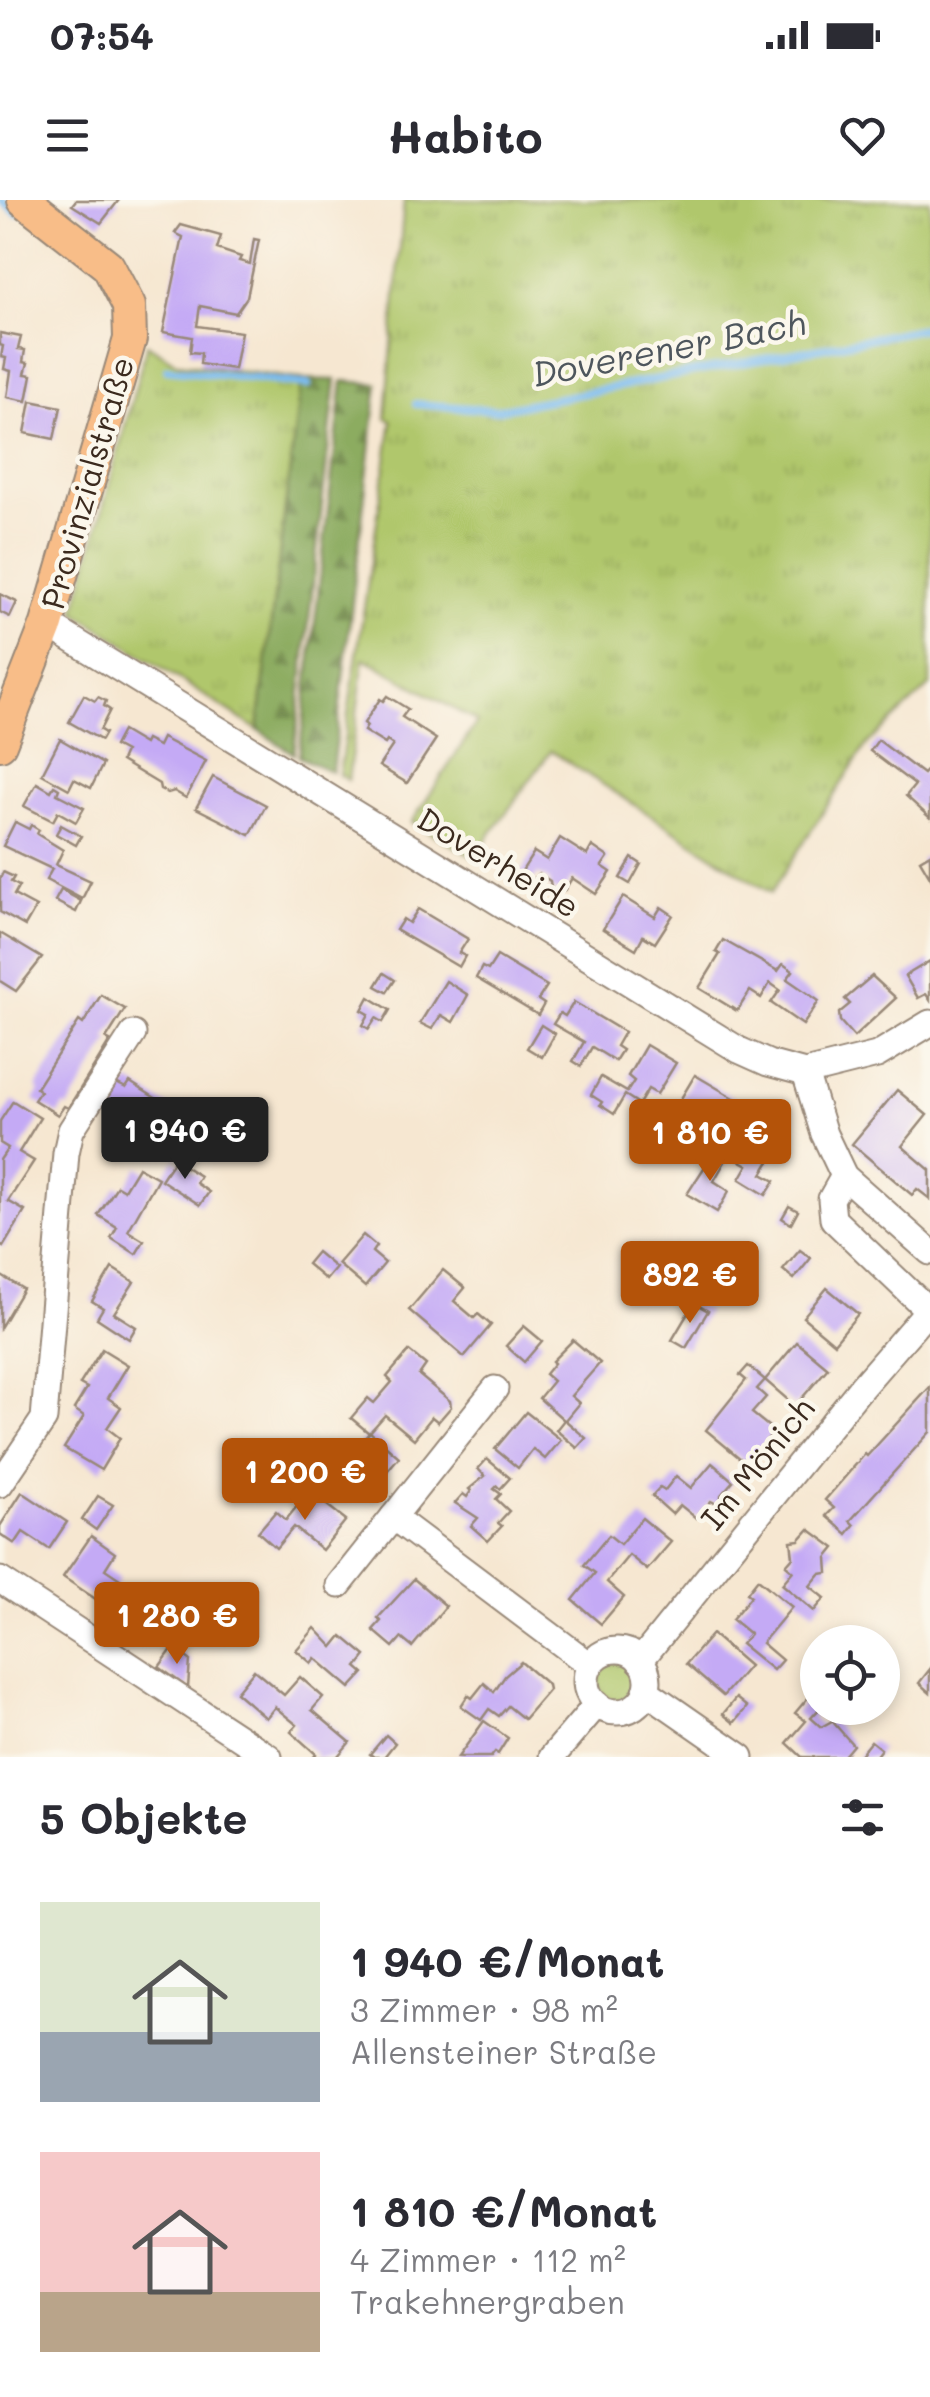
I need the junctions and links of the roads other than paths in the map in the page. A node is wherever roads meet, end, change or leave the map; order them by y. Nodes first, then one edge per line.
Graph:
1 (24, 200) edge
2 (47, 624) junction
3 (0, 744) edge
4 (930, 1023) edge
5 (133, 1034) dead end
6 (805, 1073) junction
7 (844, 1176) junction
8 (930, 1252) edge
9 (929, 1309) edge
10 (496, 1389) dead end
11 (0, 1484) edge
12 (393, 1517) junction
13 (0, 1580) edge
14 (339, 1584) dead end
15 (640, 1661) junction
16 (590, 1665) junction
17 (646, 1691) junction
18 (597, 1704) junction
19 (268, 1757) edge
20 (552, 1757) edge
21 (741, 1757) edge

1 - 2 main road, Provinzialstraße
2 - 3 main road, Provinzialstraße
2 - 6 street, Doverheide
4 - 6 street
5 - 11 street
6 - 7 street
7 - 8 street
7 - 9 street
9 - 15 street, Im Mönich
10 - 12 street
12 - 14 street
12 - 16 street
13 - 19 street
15 - 16 street
15 - 17 street
16 - 18 street
17 - 18 street
17 - 21 street
18 - 20 street

